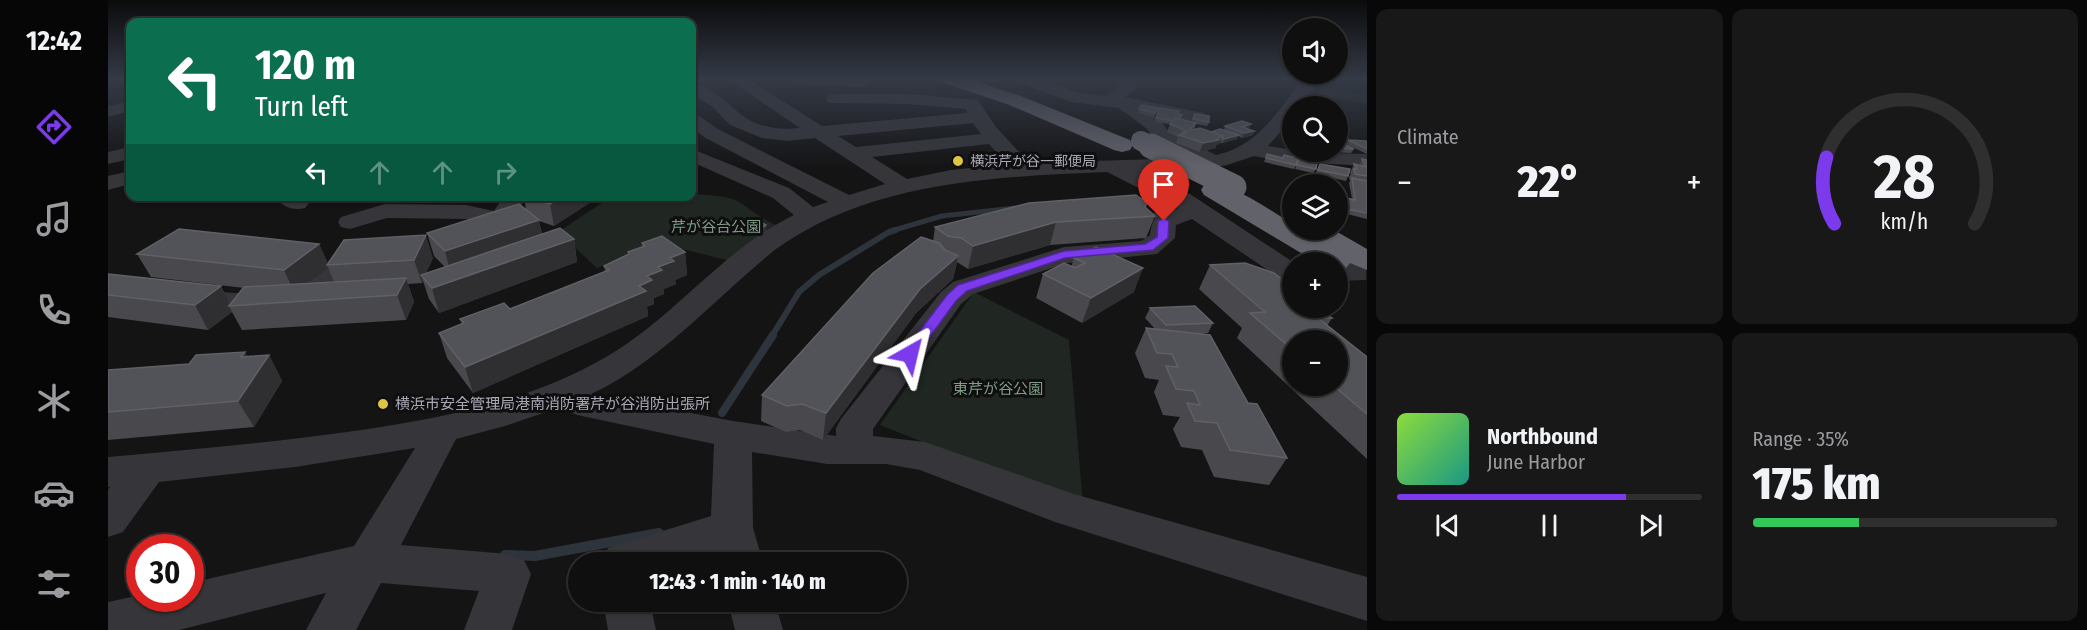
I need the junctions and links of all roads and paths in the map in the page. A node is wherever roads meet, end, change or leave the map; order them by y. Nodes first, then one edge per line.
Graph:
1 (724, 108) edge
2 (783, 108) edge
3 (851, 108) edge
4 (974, 108) edge
5 (1034, 108) edge
6 (1061, 108) edge
7 (1131, 108) edge
8 (1153, 108) edge
9 (1290, 108) edge
10 (978, 117) junction
11 (1198, 117) edge
12 (696, 122) edge
13 (880, 126) junction
14 (820, 131) junction
15 (995, 138) junction
16 (1252, 149) junction
17 (1124, 151) junction
18 (855, 153) junction
19 (126, 154) edge
20 (108, 158) edge
21 (1367, 160) edge
22 (698, 161) edge
23 (1212, 161) junction
24 (1025, 171) junction
25 (126, 179) edge
26 (108, 183) edge
27 (903, 186) junction
28 (1214, 195) junction
29 (513, 201) edge
30 (848, 204) junction
31 (1282, 215) edge
32 (812, 218) junction
33 (500, 220) junction
34 (350, 222) dead end
35 (449, 239) edge
36 (1330, 240) edge
37 (386, 251) edge
38 (1319, 252) edge
39 (1367, 261) edge
40 (1282, 262) edge
41 (1348, 270) edge
42 (1367, 282) edge
43 (108, 294) edge
44 (559, 394) junction
45 (441, 431) junction
46 (733, 435) junction
47 (856, 450) junction
48 (148, 468) junction
49 (108, 472) edge
50 (108, 520) edge
51 (736, 545) edge
52 (376, 551) junction
53 (690, 552) edge
54 (1367, 599) edge
55 (629, 612) edge
56 (754, 612) edge
57 (108, 625) edge
58 (330, 630) edge
59 (488, 630) edge
60 (632, 630) edge
61 (759, 630) edge

1 - 14 street
2 - 14 street
3 - 13 street
4 - 10 street
5 - 17 highway
6 - 17 highway
7 - 23 street
8 - 11 street
9 - 16 street
10 - 13 street
10 - 15 street
12 - 30 street
13 - 14 street
14 - 18 street
15 - 18 street
15 - 24 street
16 - 21 street
16 - 23 street
17 - 23 street
17 - 24 street
17 - 28 highway, bridge
17 - 28 street
18 - 27 street
19 - 20 street
22 - 32 street
24 - 27 street
25 - 26 street
27 - 30 street
28 - 31 highway
28 - 38 highway
28 - 40 street
28 - 47 street
29 - 33 street
30 - 32 street
32 - 44 street
33 - 34 street
33 - 35 street
36 - 39 highway
37 - 43 street
41 - 42 highway
44 - 45 street
44 - 46 street
45 - 48 street
45 - 52 street
46 - 47 street
46 - 51 street
47 - 54 street
48 - 49 street
48 - 50 street
51 - 53 street
52 - 57 street
52 - 58 street
52 - 59 street
55 - 60 street
56 - 61 street

